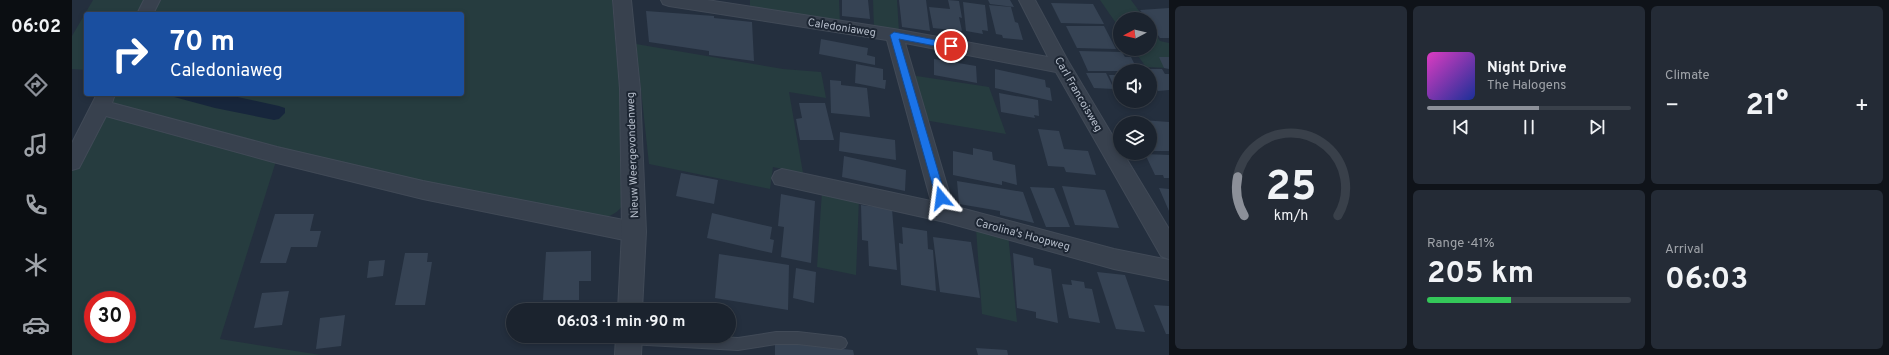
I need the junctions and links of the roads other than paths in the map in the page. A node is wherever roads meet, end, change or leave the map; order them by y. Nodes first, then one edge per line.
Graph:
1 (152, 0) edge
2 (622, 0) edge
3 (669, 0) edge
4 (1027, 0) edge
5 (147, 12) edge
6 (894, 35) junction
7 (1062, 66) junction
8 (103, 101) edge
9 (72, 162) edge
10 (782, 178) dead end
11 (945, 213) junction
12 (634, 232) junction
13 (1169, 249) edge
14 (1169, 270) edge
15 (630, 303) edge
16 (629, 343) edge
17 (841, 343) dead end

1 - 5 street
2 - 12 street, Nieuw Weergevondenweg
3 - 6 street, Caledoniaweg
4 - 7 street, Carl Francoisweg
6 - 7 street, Caledoniaweg
6 - 11 street
7 - 13 street, Carl Francoisweg
8 - 9 street
8 - 12 street
10 - 11 street, Carolina's Hoopweg
11 - 14 street, Carolina's Hoopweg
12 - 15 street, Nieuw Weergevondenweg
16 - 17 lane

